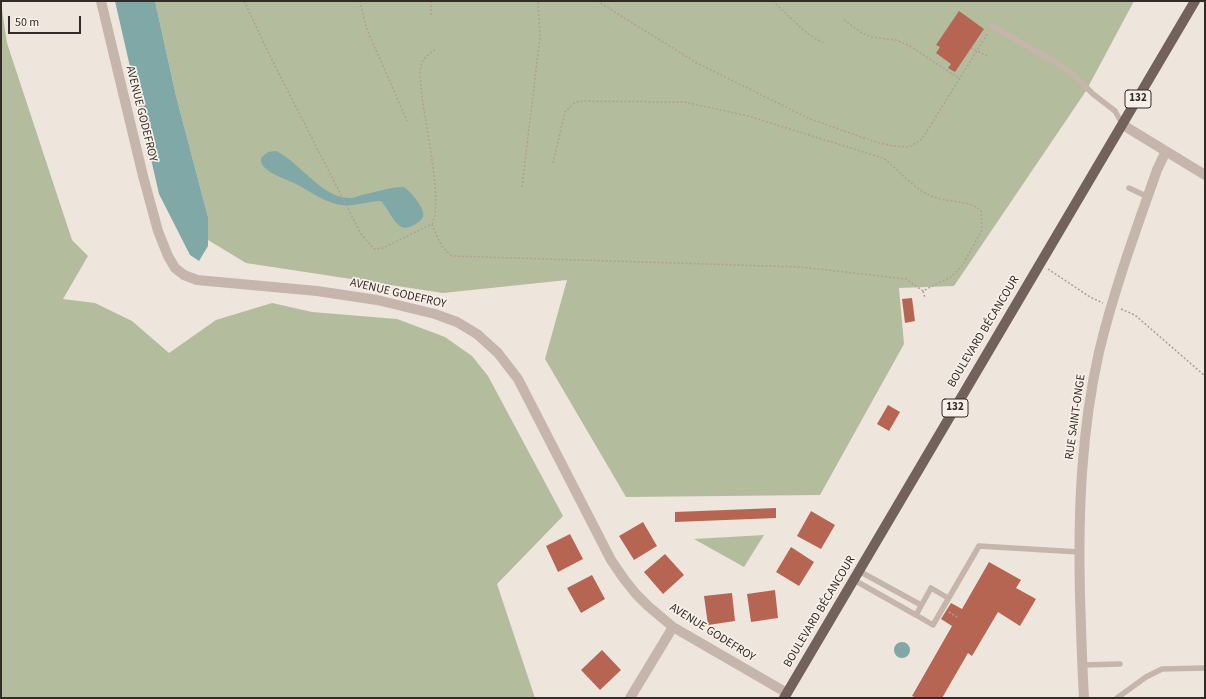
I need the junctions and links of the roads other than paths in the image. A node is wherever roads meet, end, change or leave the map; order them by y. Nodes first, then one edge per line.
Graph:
1 (101, 1) edge
2 (1195, 1) edge
3 (992, 26) road end
4 (1123, 125) junction
5 (1166, 151) junction
6 (1205, 175) edge
7 (1129, 188) dead end
8 (1148, 197) junction
9 (1079, 552) junction
10 (859, 571) junction
11 (854, 580) junction
12 (948, 598) junction
13 (921, 605) junction
14 (916, 615) junction
15 (673, 627) junction
16 (1120, 664) dead end
17 (1082, 665) junction
18 (1205, 668) edge
19 (785, 696) edge
20 (630, 698) edge
21 (1084, 698) edge
22 (1117, 698) edge

1 - 15 street, AVENUE GODEFROY
2 - 4 main road, BOULEVARD BÉCANCOUR / 132
3 - 4 lane
4 - 5 street
4 - 10 main road, BOULEVARD BÉCANCOUR / 132
5 - 6 street
5 - 8 street, RUE SAINT-ONGE
7 - 8 lane
8 - 9 street, RUE SAINT-ONGE
9 - 12 lane
9 - 17 street, RUE SAINT-ONGE
10 - 11 main road, BOULEVARD BÉCANCOUR / 132
10 - 13 lane
11 - 14 lane
11 - 19 main road, BOULEVARD BÉCANCOUR / 132
12 - 13 lane
12 - 14 lane
13 - 14 lane
15 - 19 street, AVENUE GODEFROY
15 - 20 street
16 - 17 lane
17 - 21 street, RUE SAINT-ONGE
18 - 22 lane

